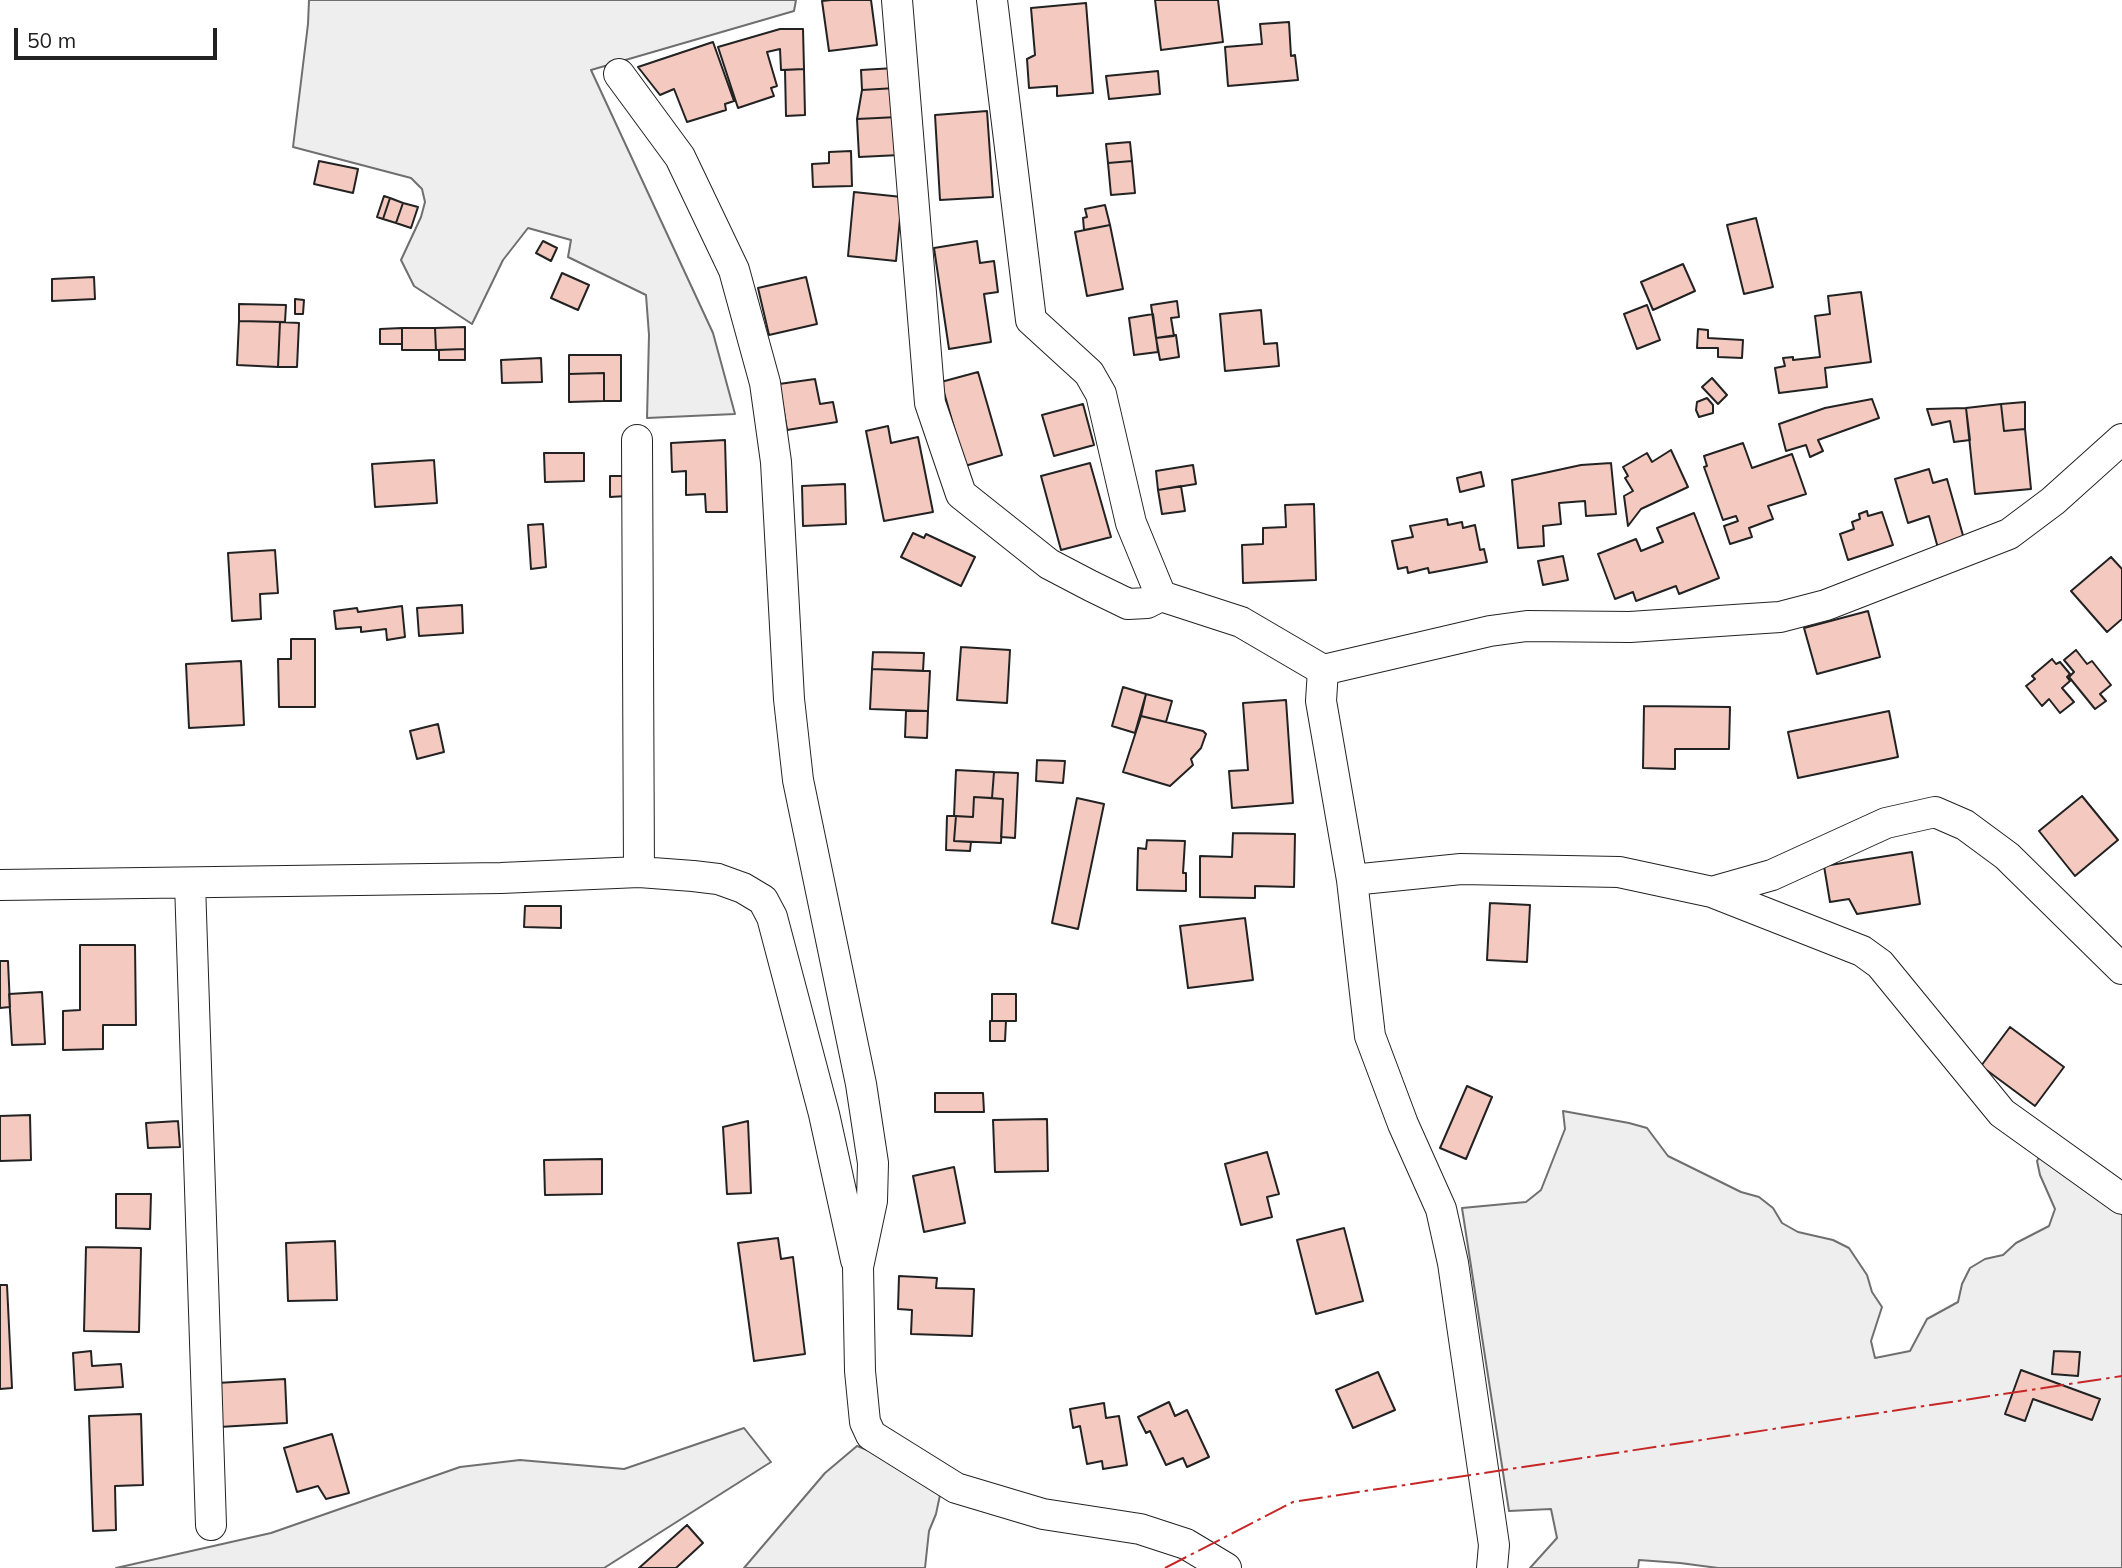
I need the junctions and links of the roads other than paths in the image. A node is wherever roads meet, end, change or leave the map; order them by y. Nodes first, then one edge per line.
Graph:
1 (897, 0) edge
2 (992, 0) edge
3 (619, 74) dead end
4 (2122, 439) edge
5 (637, 440) dead end
6 (1161, 596) junction
7 (1323, 670) junction
8 (639, 872) junction
9 (1352, 880) junction
10 (190, 883) junction
11 (0, 885) edge
12 (1712, 892) junction
13 (2122, 968) edge
14 (2122, 1199) edge
15 (858, 1267) junction
16 (211, 1525) dead end
17 (1226, 1568) edge
18 (1492, 1568) edge

1 - 6 street
2 - 6 street
3 - 15 street
4 - 7 street
5 - 8 street
6 - 7 street
7 - 9 street
8 - 10 street
8 - 15 street
9 - 12 street
9 - 18 street
10 - 11 street
10 - 16 street
12 - 13 street
12 - 14 street
15 - 17 street

